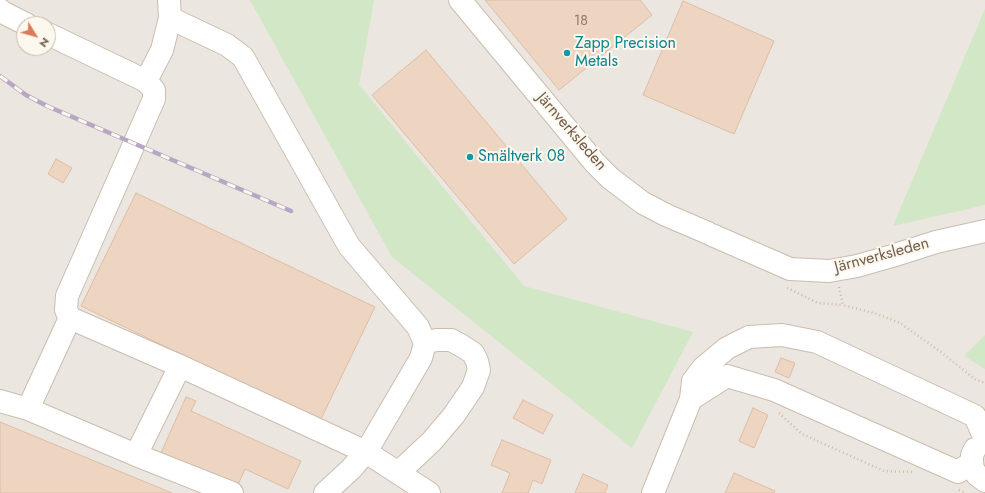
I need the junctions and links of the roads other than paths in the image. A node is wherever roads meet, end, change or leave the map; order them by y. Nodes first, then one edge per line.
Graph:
1 (460, 0) edge
2 (170, 9) edge
3 (0, 10) edge
4 (16, 19) edge
5 (56, 38) edge
6 (146, 81) junction
7 (985, 231) edge
8 (70, 318) junction
9 (425, 343) junction
10 (180, 366) junction
11 (691, 399) junction
12 (0, 401) edge
13 (28, 409) junction
14 (985, 440) edge
15 (366, 452) junction
16 (136, 455) junction
17 (972, 462) junction
18 (398, 473) junction
19 (985, 481) edge
20 (232, 493) edge
21 (325, 493) edge
22 (429, 493) edge
23 (653, 493) edge

1 - 7 street, Järnverksleden
2 - 6 street
2 - 9 street
3 - 4 street
5 - 6 street
6 - 8 street
8 - 10 street
8 - 13 street
9 - 15 street
9 - 18 street
10 - 15 street
10 - 16 street
11 - 14 street
11 - 17 street
11 - 23 street
12 - 13 street
13 - 16 street
14 - 17 street
15 - 18 street
15 - 21 street
16 - 20 street
17 - 19 street
18 - 22 street

